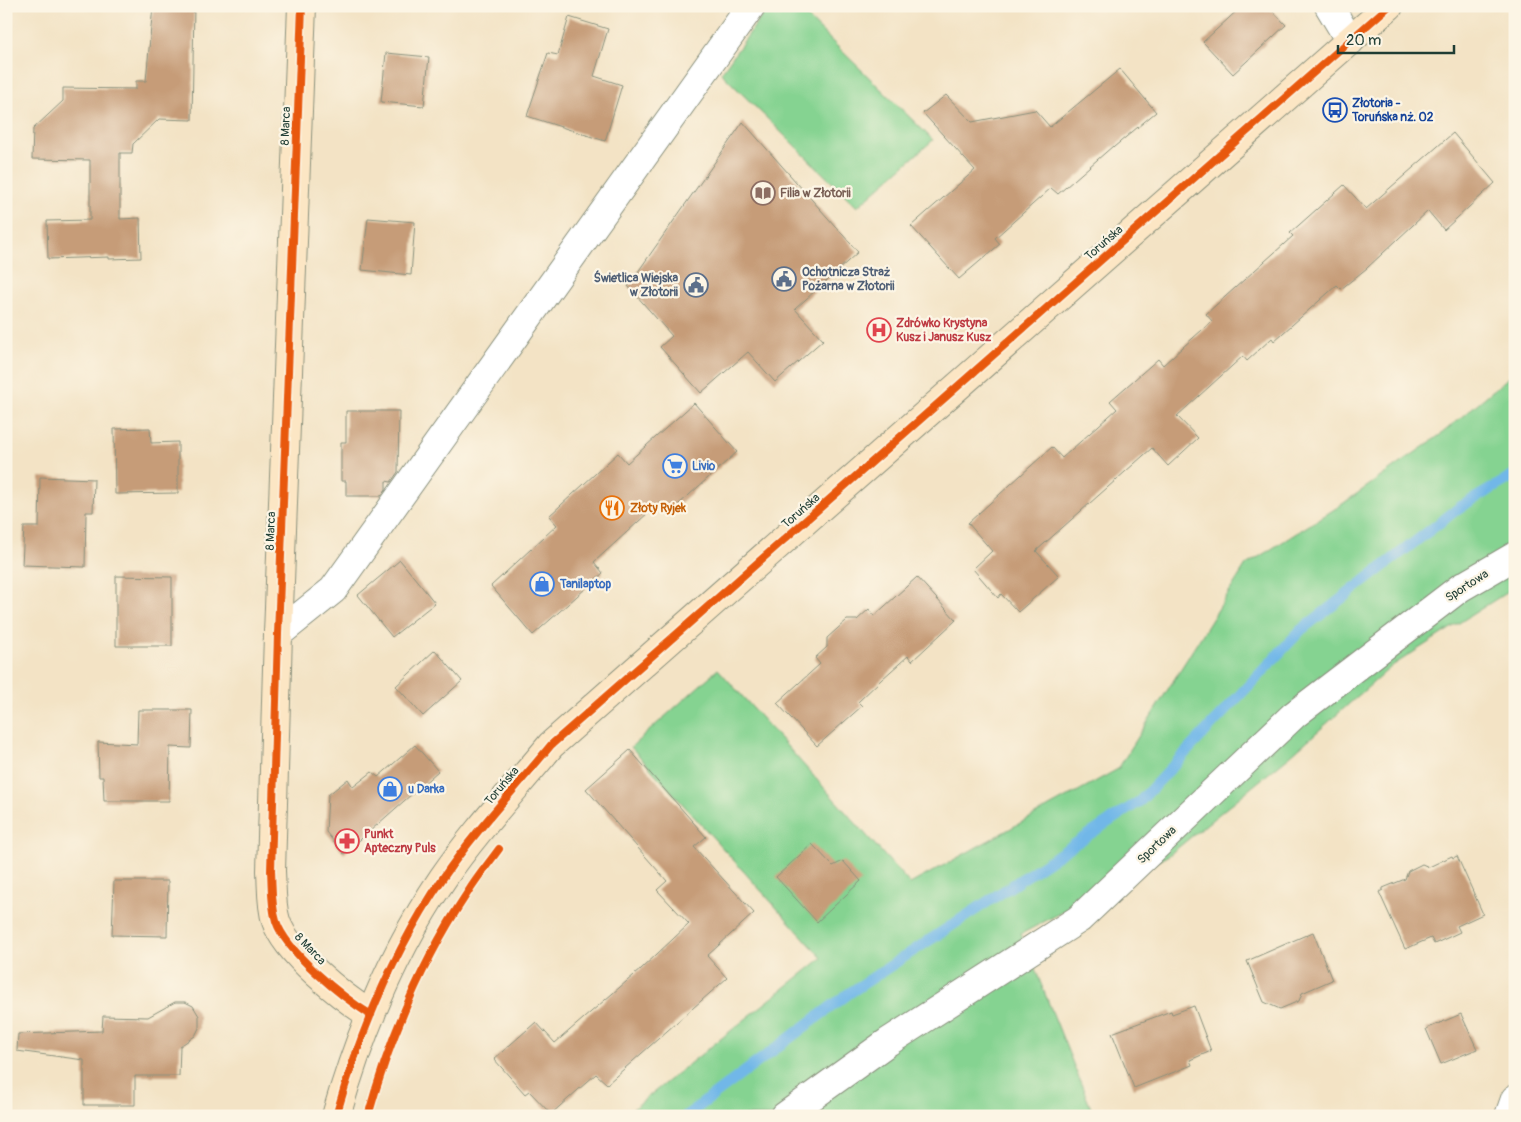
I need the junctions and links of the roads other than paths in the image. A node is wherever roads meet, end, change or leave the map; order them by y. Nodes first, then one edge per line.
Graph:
1 (302, 6) edge
2 (751, 6) edge
3 (1329, 6) edge
4 (1389, 6) edge
5 (1350, 40) junction
6 (1515, 556) edge
7 (278, 634) junction
8 (371, 1015) junction
9 (1515, 1100) edge
10 (336, 1116) edge
11 (785, 1116) edge
12 (1510, 1116) edge

1 - 7 main road, 8 Marca
2 - 7 street
3 - 5 street
4 - 5 main road, Toruńska
5 - 8 main road, Toruńska
6 - 11 street, Sportowa
7 - 8 main road, 8 Marca
8 - 10 main road, Toruńska
9 - 12 street

